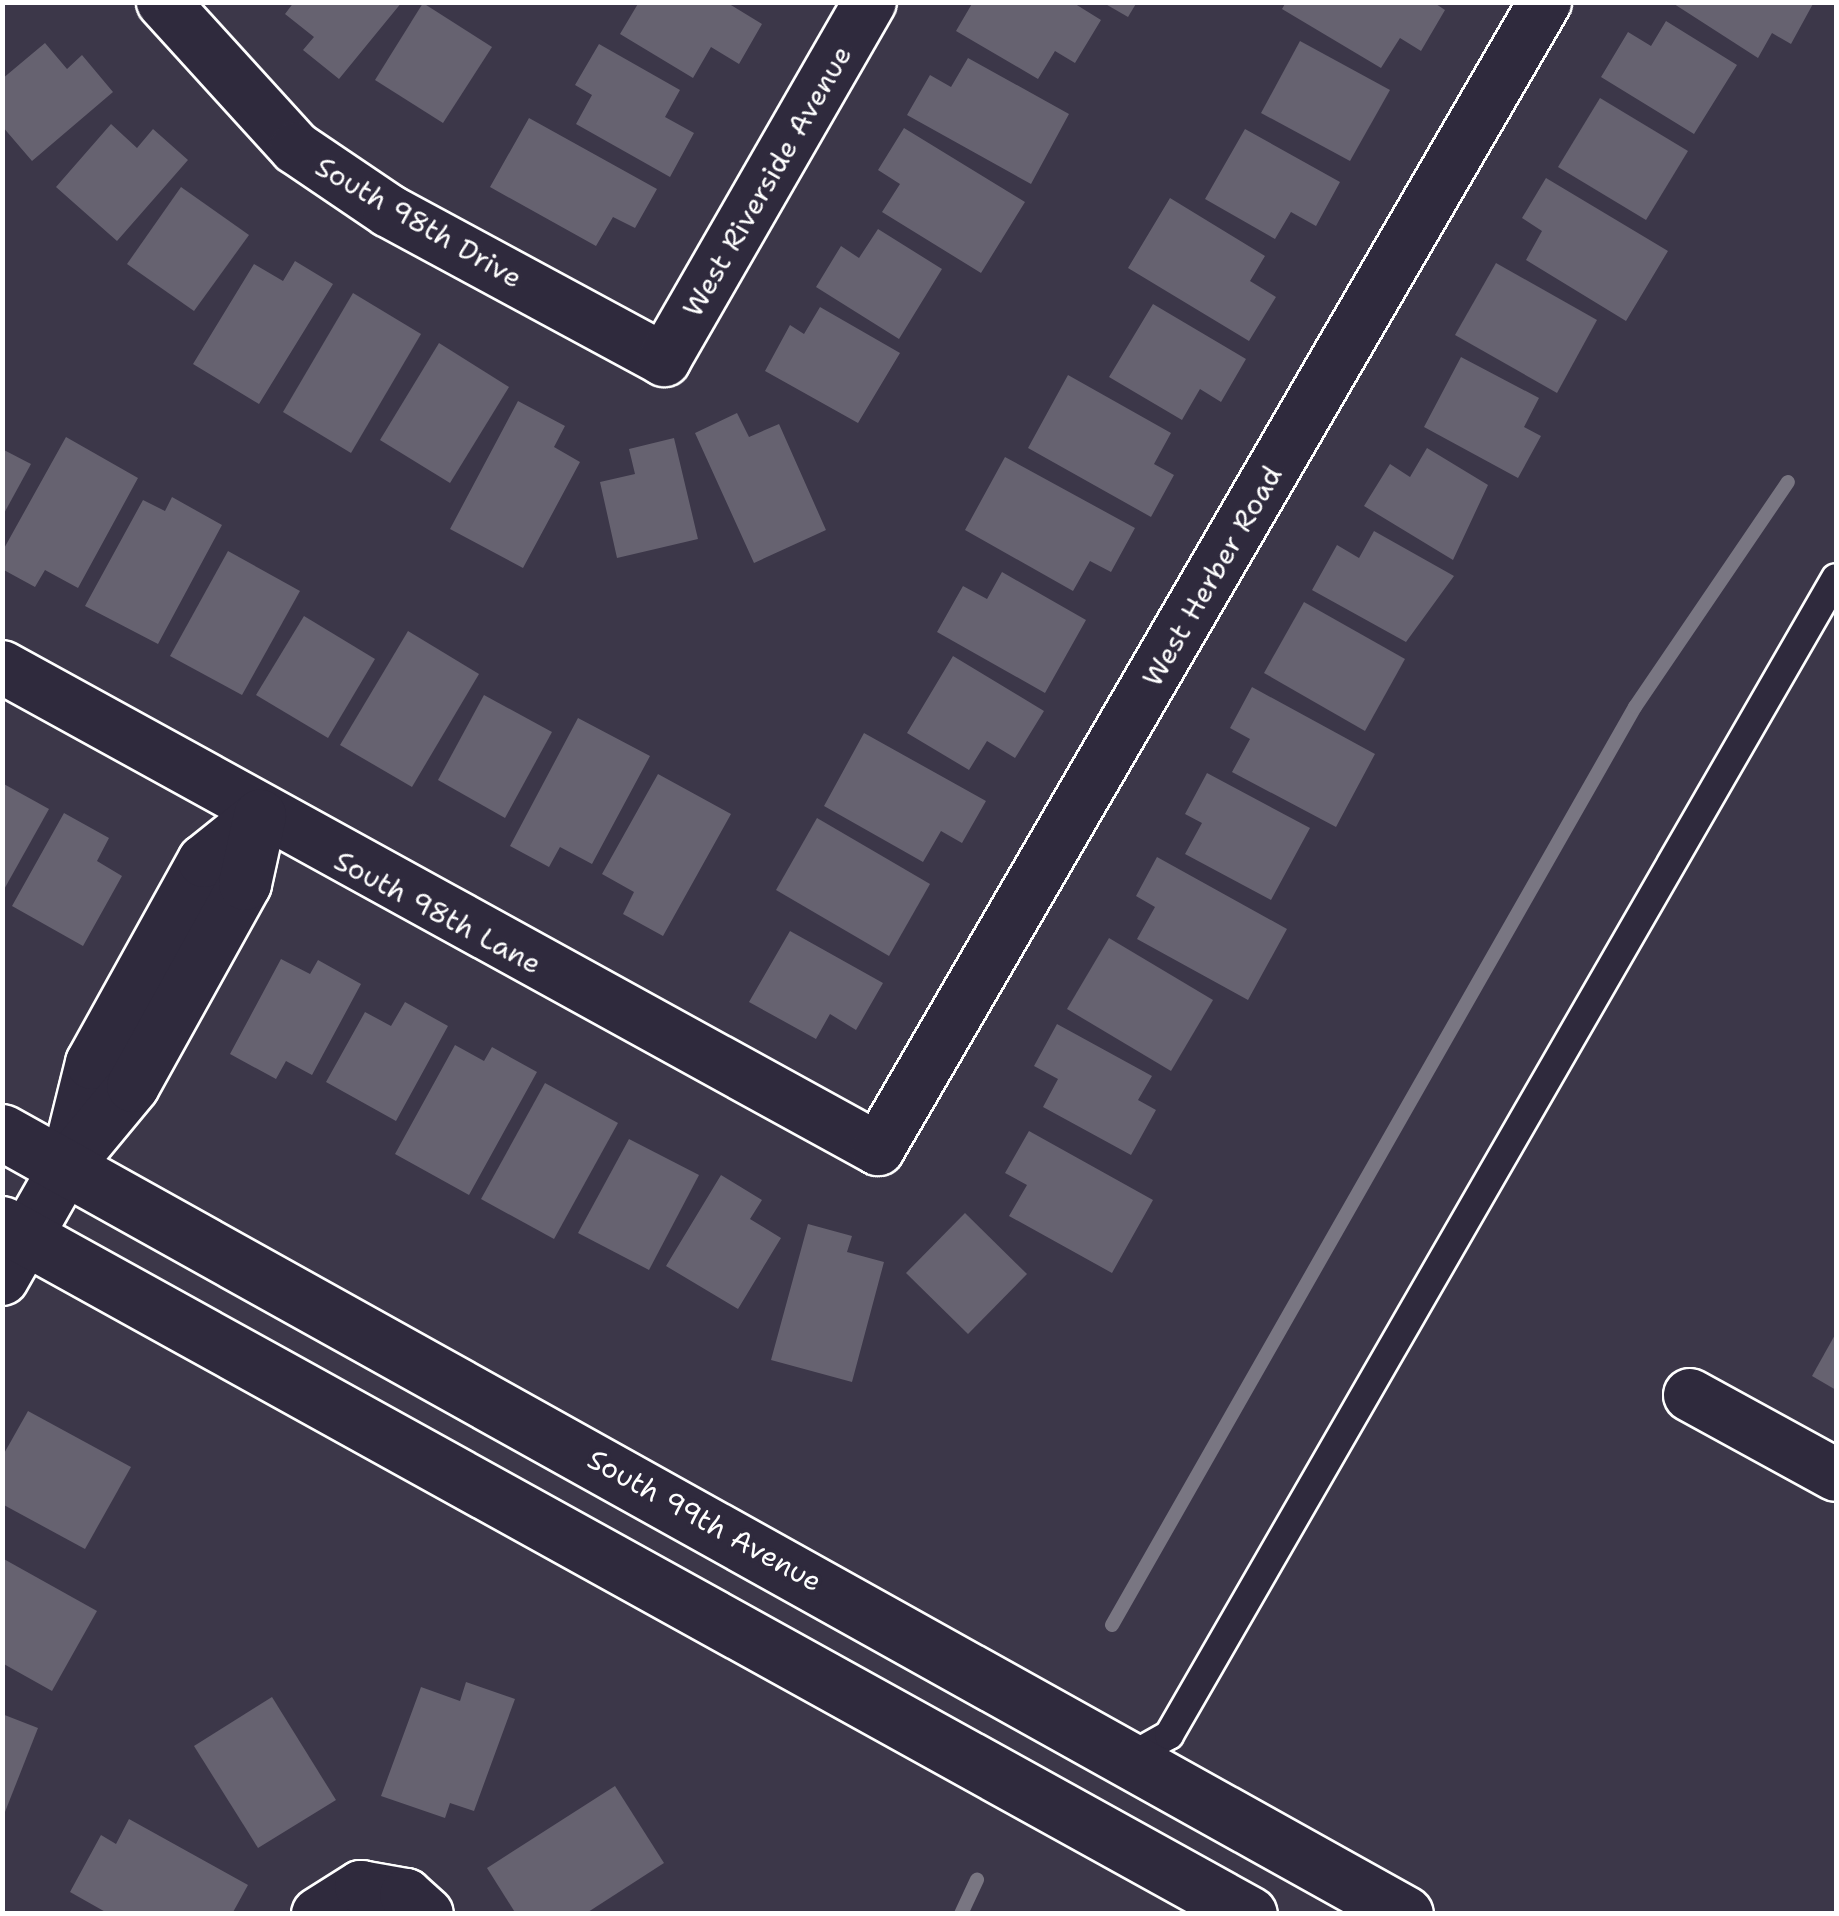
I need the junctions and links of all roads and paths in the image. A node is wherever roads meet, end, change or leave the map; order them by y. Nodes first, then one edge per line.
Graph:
1 (163, 2) edge
2 (870, 2) edge
3 (1545, 2) edge
4 (664, 360) joint
5 (1836, 578) edge
6 (2, 667) edge
7 (260, 816) junction
8 (2, 1132) edge
9 (878, 1149) joint
10 (66, 1167) junction
11 (11, 1246) edge
12 (1690, 1395) dead end
13 (1836, 1475) edge
14 (1113, 1749) junction
15 (318, 1914) edge
16 (427, 1914) edge
17 (1249, 1914) edge
18 (1405, 1914) edge

1 - 4 street, South 98th Drive
2 - 4 street, West Riverside Avenue
3 - 9 street, West Herber Road
5 - 14 lane
6 - 7 street, South 98th Lane
7 - 9 street, South 98th Lane
7 - 10 street
8 - 10 main road, South 99th Avenue
10 - 11 street
10 - 14 main road, South 99th Avenue
11 - 17 main road
12 - 13 street
14 - 18 main road, South 99th Avenue
15 - 16 street

